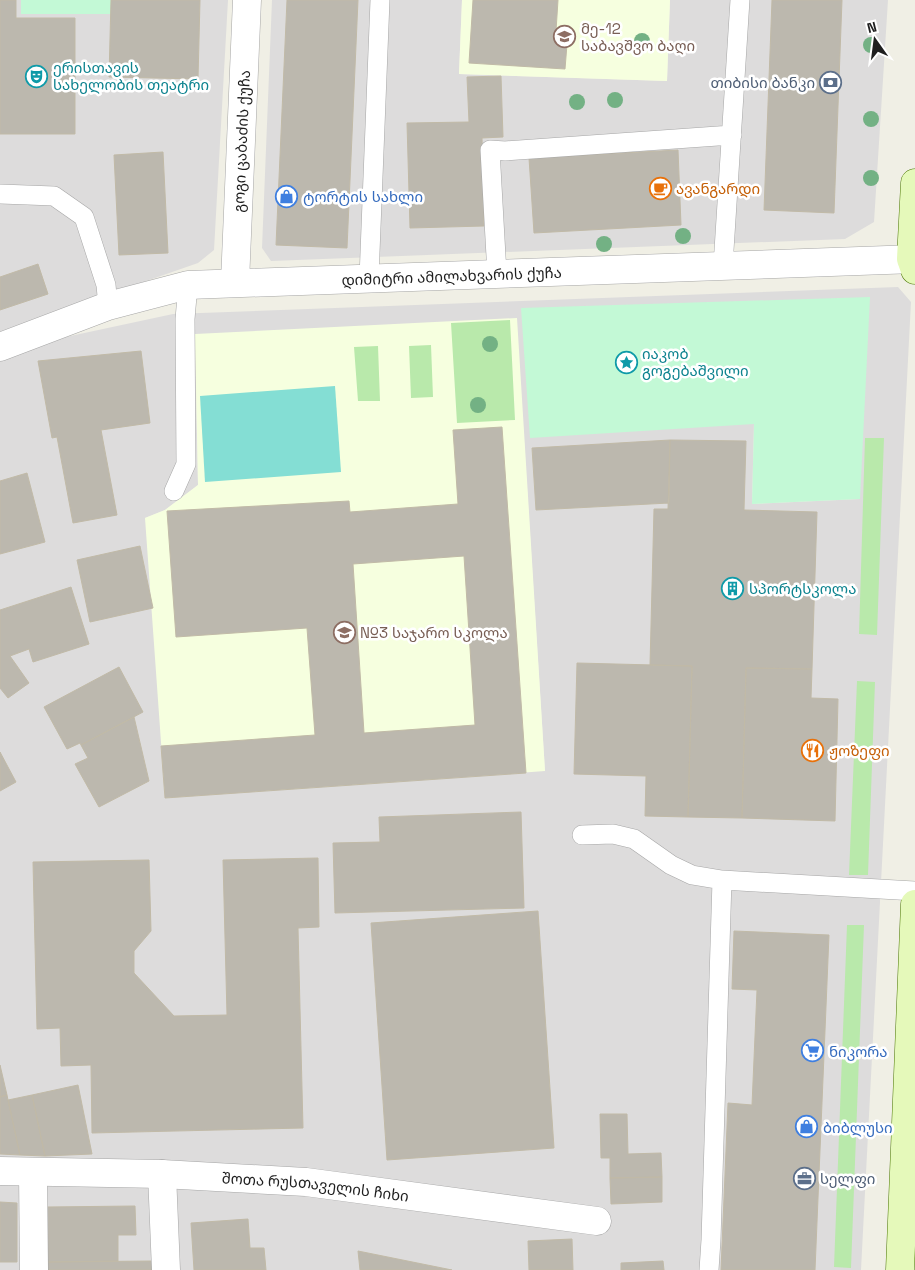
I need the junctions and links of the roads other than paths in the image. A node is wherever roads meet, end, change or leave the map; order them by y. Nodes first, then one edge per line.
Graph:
1 (247, 0) edge
2 (380, 0) edge
3 (740, 0) edge
4 (732, 135) junction
5 (915, 184) edge
6 (0, 194) edge
7 (914, 262) edge
8 (723, 266) junction
9 (497, 274) junction
10 (370, 278) junction
11 (235, 282) junction
12 (188, 285) junction
13 (108, 306) junction
14 (0, 347) edge
15 (174, 491) dead end
16 (582, 835) dead end
17 (722, 880) junction
18 (915, 891) edge
19 (915, 904) edge
20 (0, 1171) edge
21 (33, 1172) junction
22 (162, 1174) junction
23 (597, 1221) dead end
24 (34, 1270) edge
25 (166, 1270) edge
26 (709, 1270) edge
27 (900, 1270) edge

1 - 11 street, გოგი ცაბაძის ქუჩა
2 - 10 lane
3 - 4 lane
4 - 8 lane
4 - 9 lane
5 - 7 main road
6 - 13 lane
7 - 8 street, დიმიტრი ამილახვარის ქუჩა
8 - 9 street, დიმიტრი ამილახვარის ქუჩა
9 - 10 street, დიმიტრი ამილახვარის ქუჩა
10 - 11 street, დიმიტრი ამილახვარის ქუჩა
11 - 12 street, დიმიტრი ამილახვარის ქუჩა
12 - 13 street, დიმიტრი ამილახვარის ქუჩა
12 - 15 lane
13 - 14 street, დიმიტრი ამილახვარის ქუჩა
16 - 17 lane
17 - 18 lane
17 - 26 lane
19 - 27 main road
20 - 21 street, შოთა რუსთაველის ჩიხი
21 - 22 street, შოთა რუსთაველის ჩიხი
21 - 24 street
22 - 23 street, შოთა რუსთაველის ჩიხი
22 - 25 street

